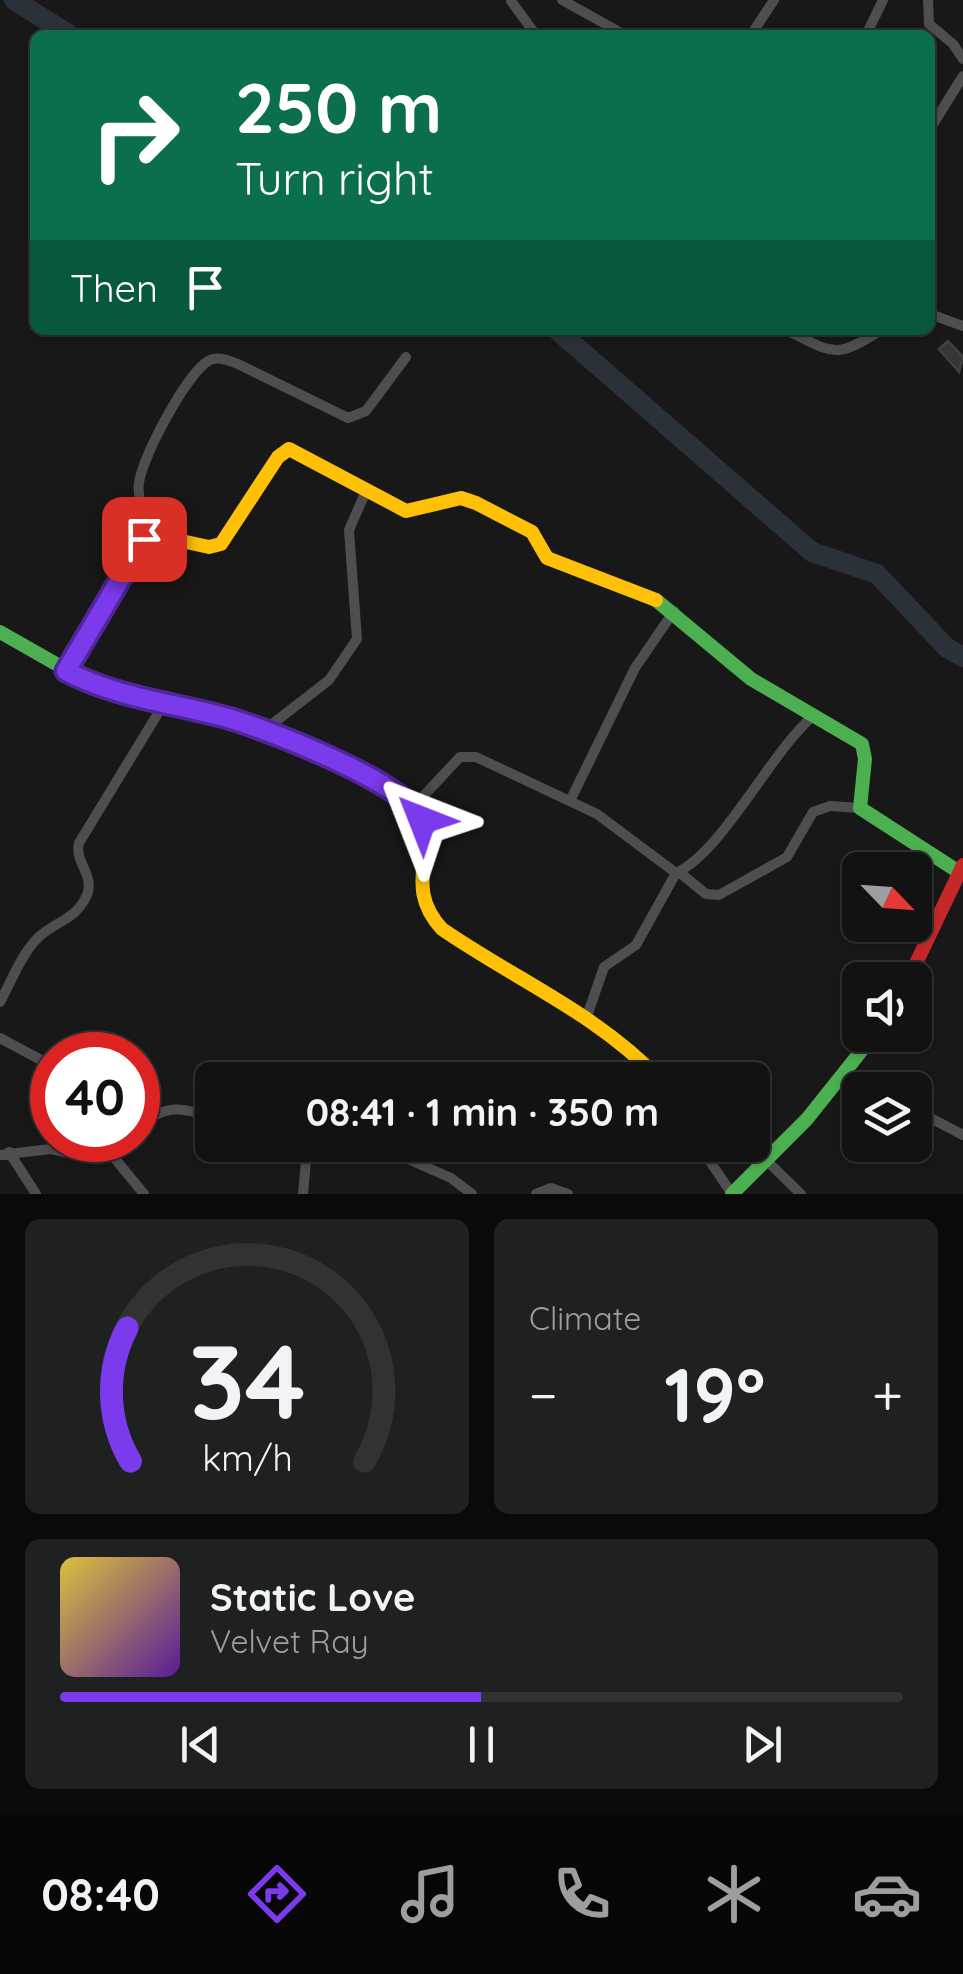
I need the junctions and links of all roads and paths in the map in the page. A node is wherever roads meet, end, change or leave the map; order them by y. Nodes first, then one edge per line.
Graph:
1 (510, 0) edge
2 (524, 0) edge
3 (562, 0) edge
4 (774, 0) edge
5 (884, 0) edge
6 (928, 0) edge
7 (532, 30) edge
8 (616, 30) edge
9 (754, 30) edge
10 (869, 30) edge
11 (963, 59) edge
12 (963, 76) edge
13 (935, 120) edge
14 (935, 316) edge
15 (963, 326) edge
16 (794, 335) edge
17 (870, 335) edge
18 (406, 356) dead end
19 (366, 490) junction
20 (154, 536) junction
21 (674, 611) junction
22 (0, 632) edge
23 (66, 671) junction
24 (163, 705) junction
25 (813, 716) junction
26 (262, 732) junction
27 (570, 801) junction
28 (415, 805) junction
29 (860, 808) junction
30 (961, 868) edge
31 (677, 873) junction
32 (957, 894) edge
33 (918, 962) edge
34 (0, 1002) edge
35 (587, 1016) junction
36 (0, 1037) edge
37 (30, 1054) edge
38 (643, 1062) edge
39 (842, 1081) edge
40 (160, 1113) edge
41 (195, 1113) edge
42 (932, 1119) edge
43 (963, 1135) edge
44 (30, 1150) edge
45 (3, 1153) edge
46 (770, 1159) edge
47 (117, 1162) edge
48 (305, 1162) edge
49 (413, 1162) edge
50 (710, 1162) edge
51 (767, 1162) joint
52 (36, 1194) edge
53 (144, 1194) edge
54 (303, 1194) edge
55 (472, 1194) edge
56 (536, 1194) edge
57 (568, 1194) edge
58 (732, 1194) edge
59 (801, 1194) edge

1 - 2 street
1 - 7 street
3 - 8 street
4 - 9 street
5 - 10 street
6 - 11 street
12 - 13 street
14 - 15 street
16 - 17 street
18 - 20 street
19 - 20 street
19 - 21 street
19 - 26 street
20 - 23 street
21 - 25 street
21 - 27 street
22 - 23 street
23 - 24 street
24 - 26 street
24 - 34 street
25 - 29 street
25 - 31 street
26 - 28 street
27 - 28 street
27 - 31 street
28 - 35 street
29 - 30 street
29 - 31 street
30 - 32 street
31 - 35 street
32 - 33 street
35 - 38 street
36 - 37 street
39 - 46 street
40 - 41 street
42 - 43 street
44 - 45 street
45 - 52 street
47 - 53 street
48 - 54 street
49 - 55 street
50 - 58 street
51 - 58 street
51 - 59 street
56 - 57 street

